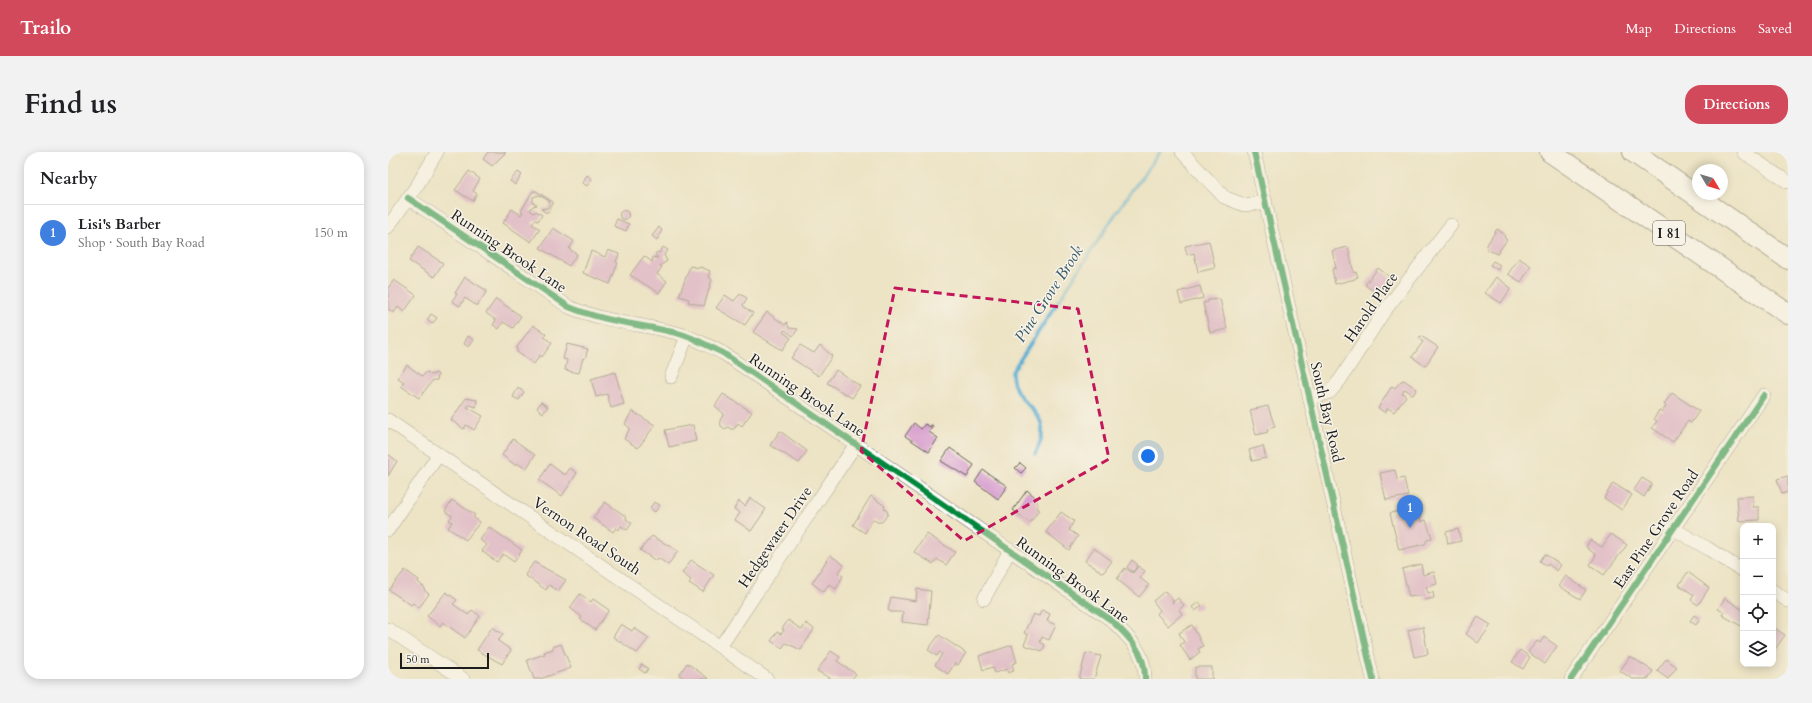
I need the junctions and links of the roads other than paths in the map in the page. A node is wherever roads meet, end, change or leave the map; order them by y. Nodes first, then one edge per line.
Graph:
1 (437, 152) edge
2 (1182, 152) edge
3 (1254, 152) edge
4 (1550, 152) edge
5 (1633, 152) edge
6 (1743, 152) edge
7 (1788, 182) edge
8 (408, 198) junction
9 (1266, 202) junction
10 (1451, 225) dead end
11 (388, 227) edge
12 (1788, 259) edge
13 (1788, 314) edge
14 (687, 336) junction
15 (671, 377) dead end
16 (1764, 395) dead end
17 (1311, 398) junction
18 (388, 420) edge
19 (856, 444) junction
20 (439, 454) junction
21 (1672, 528) junction
22 (388, 530) edge
23 (1010, 550) junction
24 (1740, 569) edge
25 (1776, 593) edge
26 (984, 599) dead end
27 (1788, 601) edge
28 (388, 629) edge
29 (720, 647) junction
30 (463, 679) edge
31 (767, 679) edge
32 (1145, 679) edge
33 (1373, 679) edge
34 (1571, 679) edge

1 - 8 street
2 - 9 street
3 - 9 street, South Bay Road
4 - 13 highway, I 81
5 - 12 highway
6 - 7 street
8 - 11 street
8 - 14 street, Running Brook Lane
9 - 17 street, South Bay Road
10 - 17 street, Harold Place
14 - 15 street
14 - 19 street, Running Brook Lane
16 - 21 street, East Pine Grove Road
17 - 33 street, South Bay Road
18 - 20 street, Vernon Road South
19 - 23 street, Running Brook Lane
19 - 29 street, Hedgewater Drive
20 - 22 street
20 - 29 street, Vernon Road South
21 - 24 street
21 - 34 street, East Pine Grove Road
23 - 26 street
23 - 32 street, Running Brook Lane
25 - 27 street
28 - 30 street
29 - 31 street, Vernon Road South

